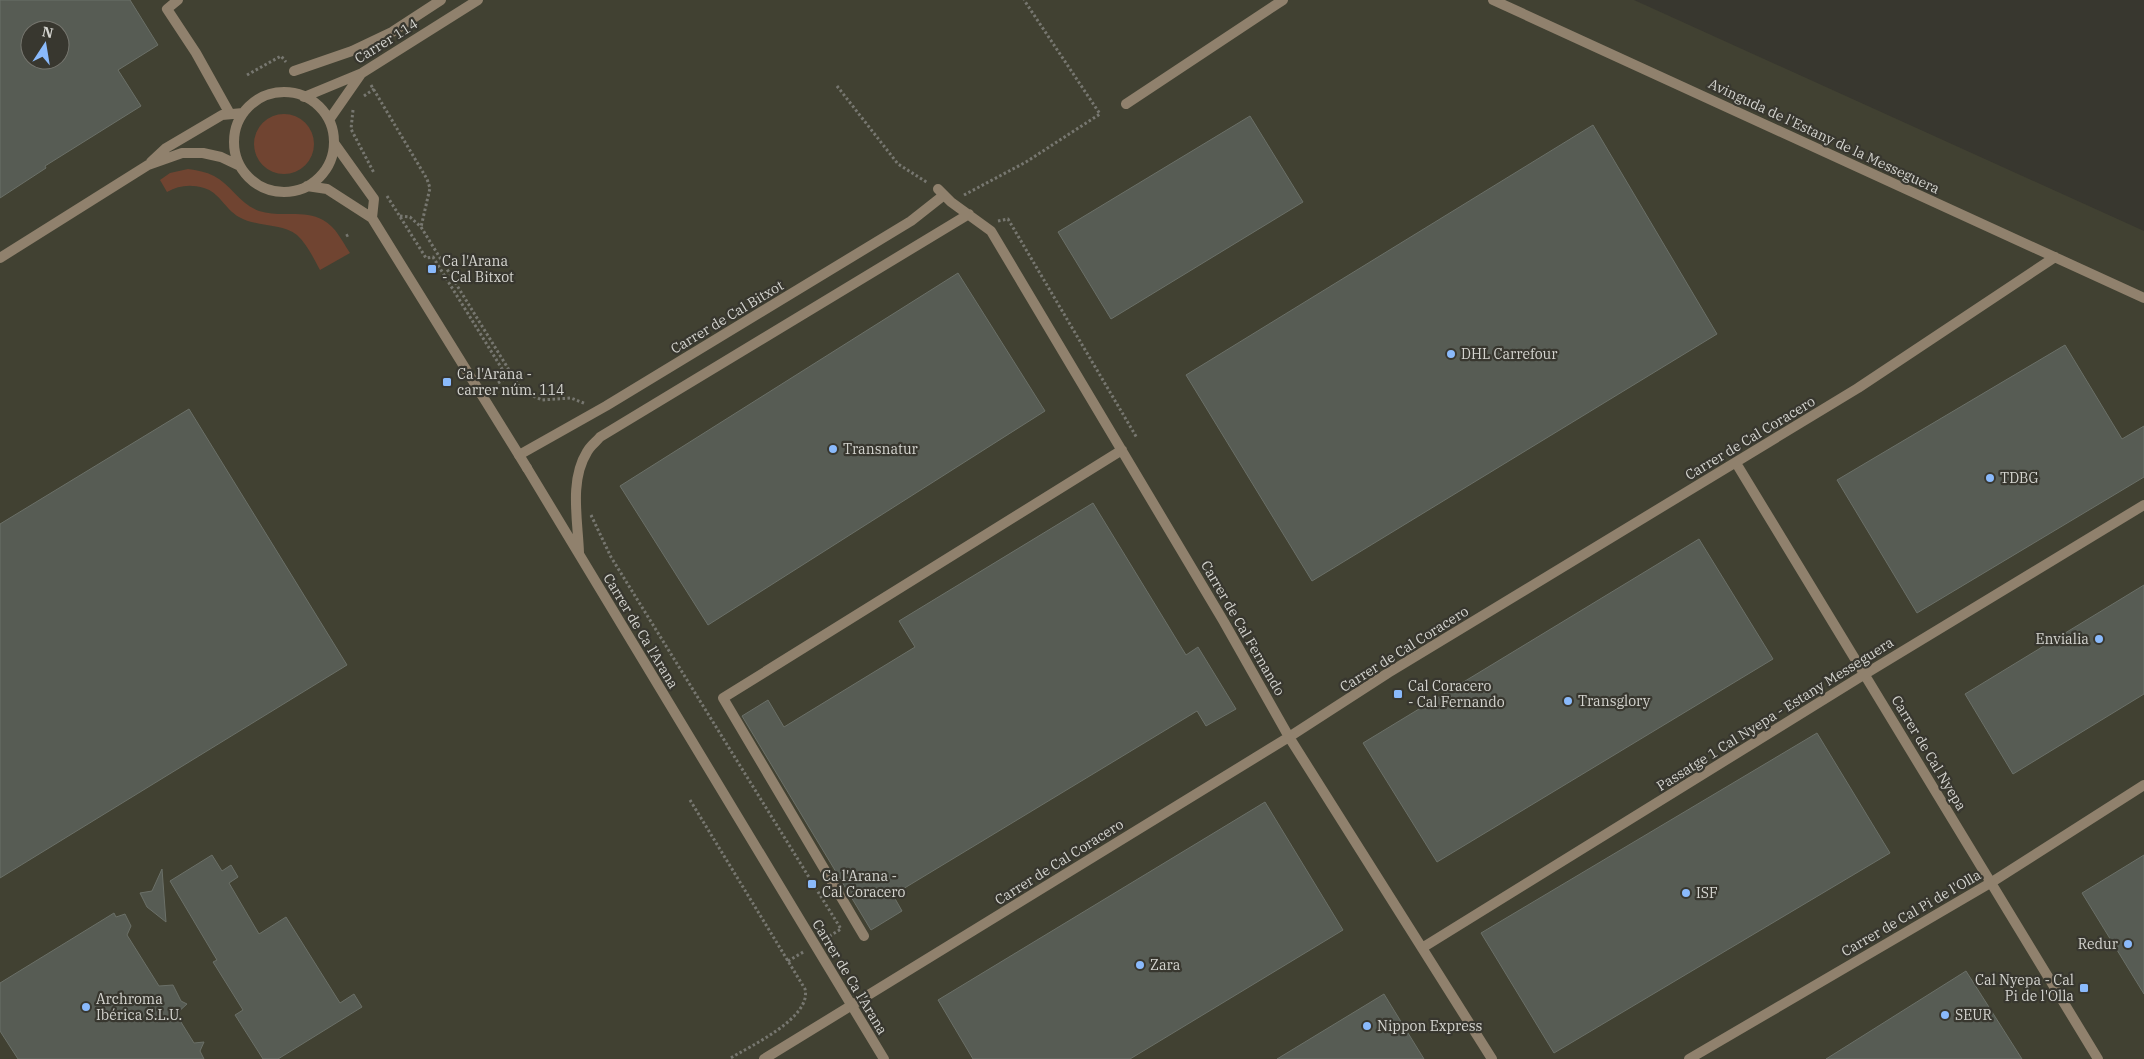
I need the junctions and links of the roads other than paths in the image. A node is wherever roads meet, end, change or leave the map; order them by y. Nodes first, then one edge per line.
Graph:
1 (178, 0) edge
2 (441, 0) edge
3 (478, 0) edge
4 (1283, 0) edge
5 (1493, 0) edge
6 (294, 71) road end
7 (362, 73) junction
8 (304, 97) junction
9 (1126, 104) dead end
10 (230, 114) junction
11 (243, 114) junction
12 (329, 120) junction
13 (334, 142) junction
14 (148, 165) junction
15 (240, 166) junction
16 (307, 186) junction
17 (944, 195) joint
18 (968, 214) junction
19 (372, 218) junction
20 (2055, 257) junction
21 (0, 258) edge
22 (2144, 298) edge
23 (1122, 450) junction
24 (519, 455) junction
25 (1736, 463) junction
26 (2144, 506) edge
27 (579, 554) junction
28 (1865, 674) junction
29 (1290, 737) junction
30 (2144, 785) edge
31 (1992, 882) junction
32 (864, 936) dead end
33 (1422, 948) junction
34 (851, 1006) junction
35 (764, 1059) edge
36 (884, 1059) edge
37 (1492, 1059) edge
38 (1689, 1059) edge
39 (2098, 1059) edge

1 - 10 street
2 - 6 street
3 - 7 street, Carrer 114
4 - 9 street
5 - 20 street, Avinguda de l'Estany de la Messeguera
7 - 8 street, Carrer 114
7 - 12 street
8 - 11 street
8 - 12 street
10 - 11 street
10 - 14 street
11 - 15 street
12 - 13 street
13 - 16 street
13 - 19 street, Carrer de Ca l'Arana
14 - 15 street
14 - 21 street
15 - 16 street
16 - 19 street, Carrer de Ca l'Arana
17 - 18 street, Carrer de Cal Fernando
17 - 24 street, Carrer de Cal Bitxot
18 - 23 street, Carrer de Cal Fernando
18 - 27 street
19 - 24 street, Carrer de Ca l'Arana
20 - 22 street, Avinguda de l'Estany de la Messeguera
20 - 25 street, Carrer de Cal Coracero
23 - 29 street, Carrer de Cal Fernando
23 - 32 street
24 - 27 street, Carrer de Ca l'Arana
25 - 28 street, Carrer de Cal Nyepa
25 - 29 street, Carrer de Cal Coracero
26 - 28 street, Passatge 1 Cal Nyepa - Estany Messeguera
27 - 34 street, Carrer de Ca l'Arana
28 - 31 street, Carrer de Cal Nyepa
28 - 33 street, Passatge 1 Cal Nyepa - Estany Messeguera
29 - 33 street, Carrer de Cal Fernando
29 - 34 street, Carrer de Cal Coracero
30 - 31 street, Carrer de Cal Pi de l'Olla
31 - 38 street, Carrer de Cal Pi de l'Olla
31 - 39 street, Carrer de Cal Nyepa
33 - 37 street, Carrer de Cal Fernando
34 - 35 street, Carrer de Cal Coracero
34 - 36 street, Carrer de Ca l'Arana

